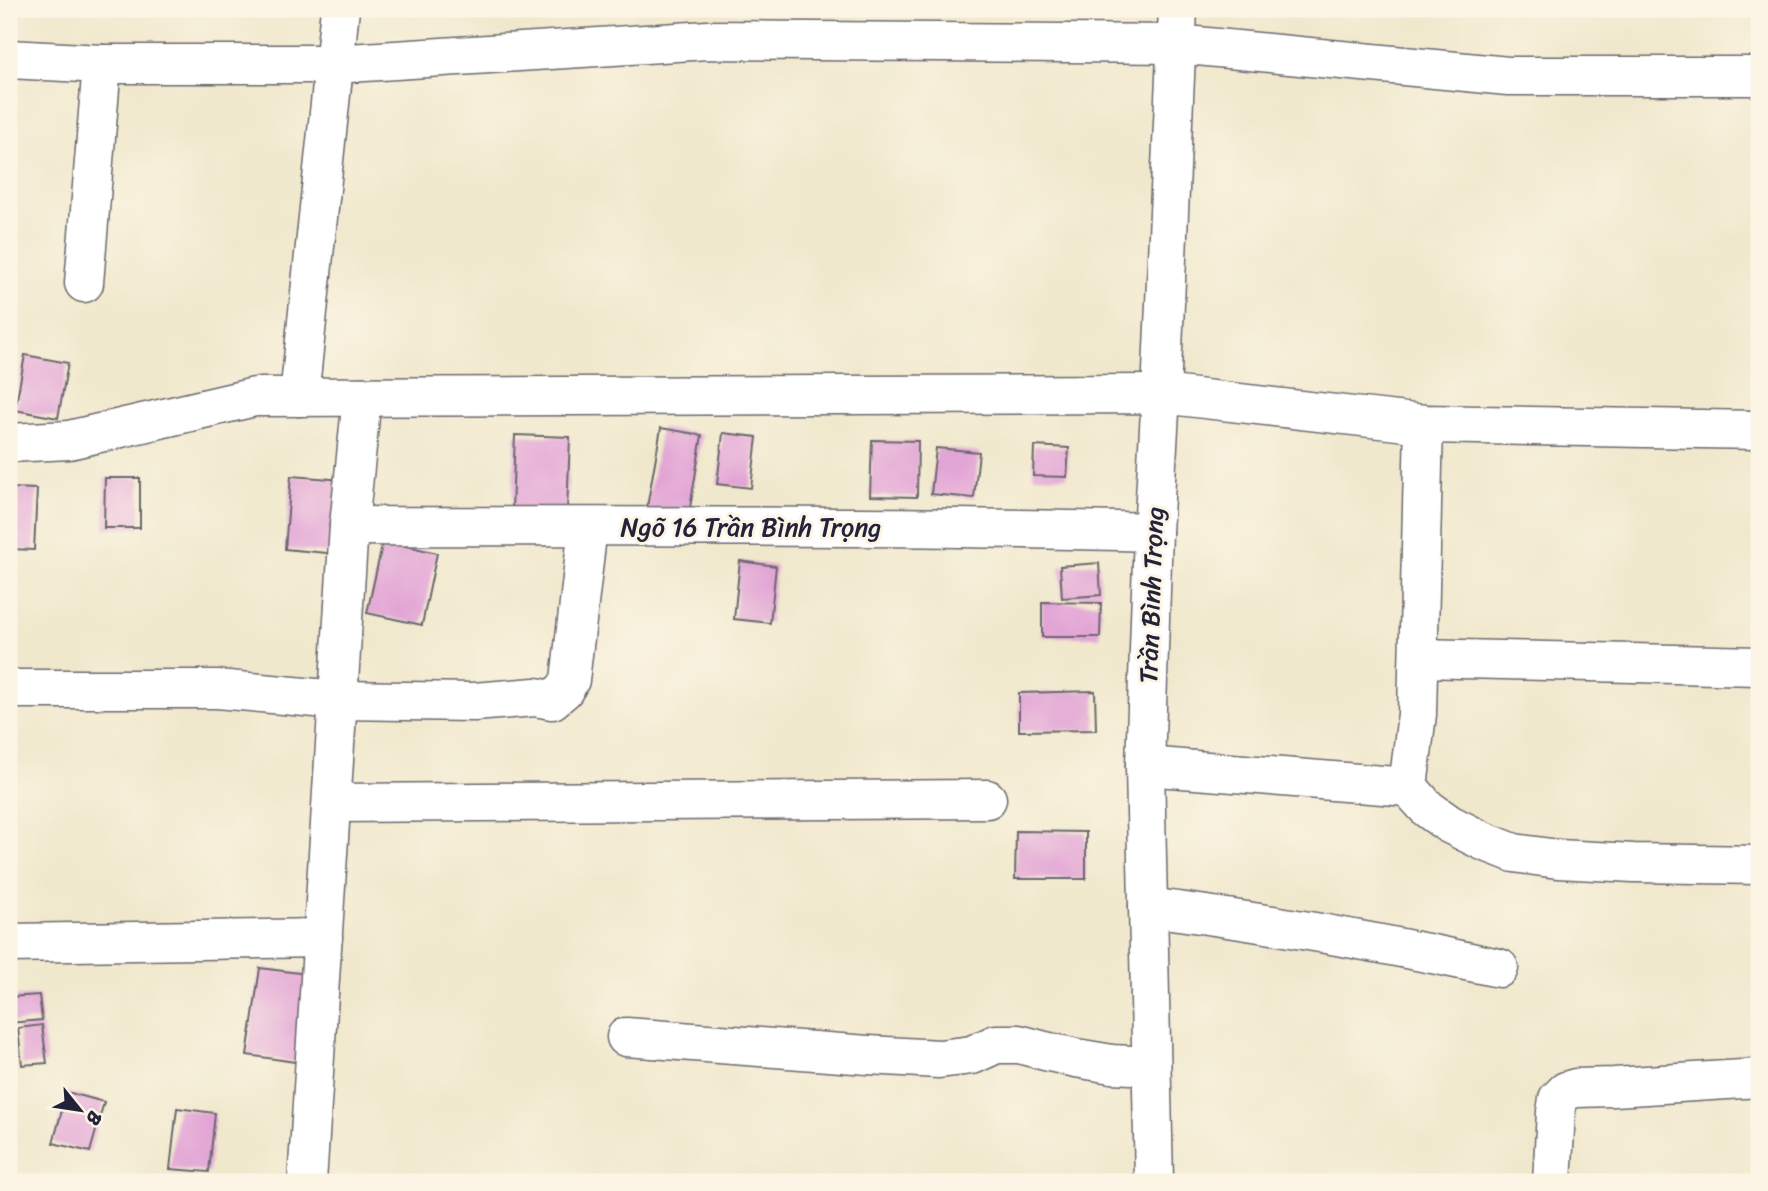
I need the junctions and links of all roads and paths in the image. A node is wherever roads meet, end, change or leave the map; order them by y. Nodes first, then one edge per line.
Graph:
1 (340, 9) edge
2 (1177, 26) edge
3 (9, 59) edge
4 (102, 64) junction
5 (333, 64) junction
6 (1759, 76) edge
7 (84, 283) dead end
8 (1161, 394) junction
9 (299, 397) junction
10 (362, 397) junction
11 (1424, 424) junction
12 (1759, 430) edge
13 (9, 443) edge
14 (349, 526) junction
15 (588, 527) junction
16 (1153, 532) junction
17 (1419, 658) junction
18 (1759, 666) edge
19 (9, 689) edge
20 (338, 700) junction
21 (1145, 766) junction
22 (1408, 787) junction
23 (987, 799) dead end
24 (332, 803) junction
25 (1759, 865) edge
26 (1148, 907) junction
27 (323, 938) junction
28 (9, 943) edge
29 (1499, 968) dead end
30 (626, 1037) dead end
31 (1151, 1066) junction
32 (1759, 1078) edge
33 (307, 1182) edge
34 (1154, 1182) edge
35 (1552, 1182) edge

1 - 5 street
2 - 5 street
2 - 6 street
2 - 8 street, Trần Bình Trọng
3 - 4 street
4 - 5 street
4 - 7 street
5 - 9 street
8 - 10 street
8 - 11 street
8 - 16 street, Trần Bình Trọng
9 - 10 street
9 - 13 street
10 - 14 street
11 - 12 street
11 - 17 street
14 - 15 street, Ngõ 16 Trần Bình Trọng
14 - 20 street
15 - 16 street, Ngõ 16 Trần Bình Trọng
15 - 20 street
16 - 21 street, Trần Bình Trọng
17 - 18 street
17 - 22 street
19 - 20 street
20 - 24 street
21 - 22 street
21 - 26 street, Trần Bình Trọng
22 - 25 street
23 - 24 street
24 - 27 street
26 - 29 street
26 - 31 street, Trần Bình Trọng
27 - 28 street
27 - 33 street
30 - 31 street
31 - 34 street, Trần Bình Trọng
32 - 35 street

